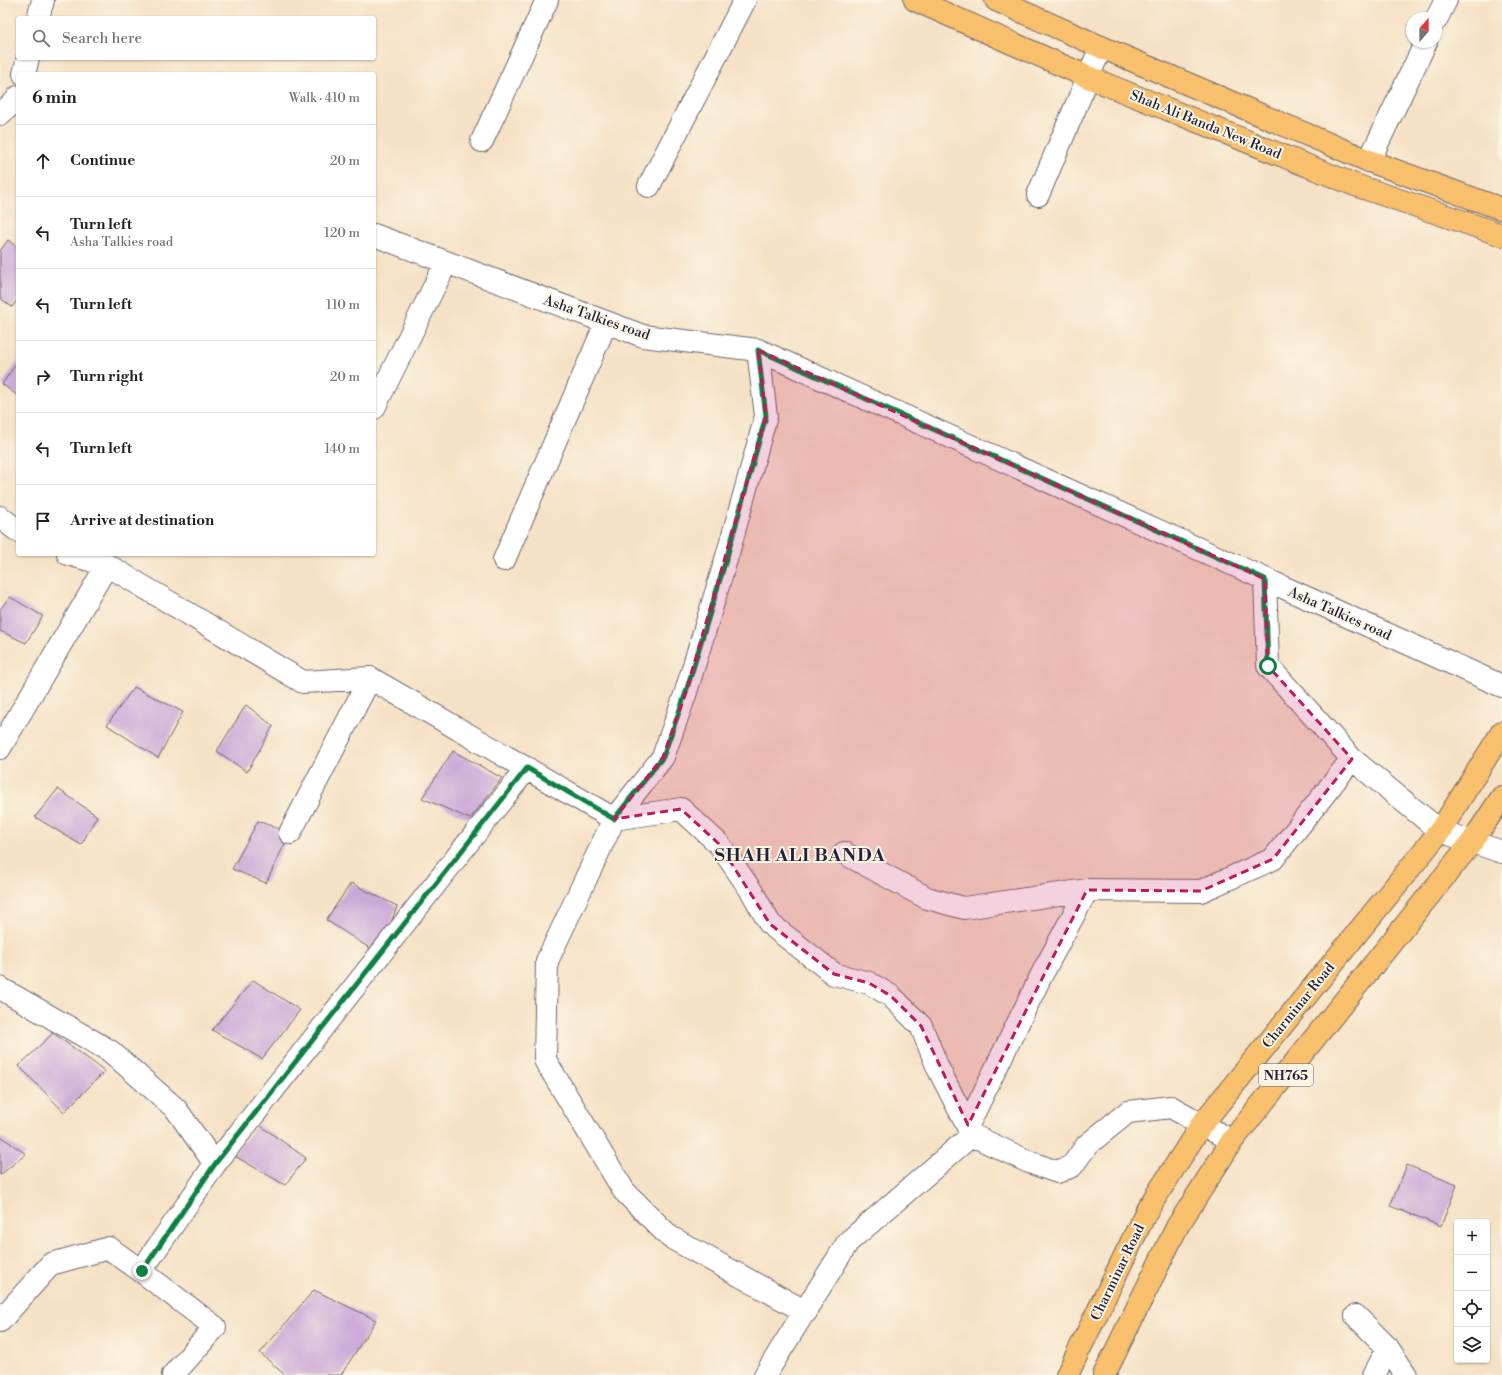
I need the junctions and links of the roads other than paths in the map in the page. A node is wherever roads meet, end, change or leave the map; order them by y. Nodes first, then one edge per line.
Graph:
1 (43, 0) edge
2 (547, 0) edge
3 (745, 0) edge
4 (915, 0) edge
5 (996, 0) edge
6 (1446, 0) edge
7 (1440, 12) edge
8 (39, 16) edge
9 (1101, 46) junction
10 (1423, 48) edge
11 (28, 60) edge
12 (24, 72) edge
13 (1088, 77) junction
14 (16, 101) edge
15 (0, 114) edge
16 (482, 141) dead end
17 (1369, 161) junction
18 (649, 186) dead end
19 (1038, 195) dead end
20 (1502, 209) edge
21 (1502, 235) edge
22 (376, 236) edge
23 (446, 262) junction
24 (606, 323) junction
25 (758, 350) junction
26 (376, 404) edge
27 (0, 517) edge
28 (16, 529) edge
29 (75, 556) edge
30 (504, 560) dead end
31 (108, 565) junction
32 (1265, 579) junction
33 (370, 678) junction
34 (1502, 686) edge
35 (1502, 732) edge
36 (0, 748) edge
37 (1352, 759) junction
38 (527, 768) junction
39 (1502, 797) edge
40 (614, 819) junction
41 (1440, 831) junction
42 (290, 833) dead end
43 (1472, 842) junction
44 (1502, 852) edge
45 (844, 853) dead end
46 (1087, 890) junction
47 (0, 988) edge
48 (1202, 1124) junction
49 (970, 1130) junction
50 (1232, 1141) junction
51 (215, 1164) junction
52 (142, 1271) junction
53 (806, 1312) junction
54 (1356, 1316) dead end
55 (0, 1321) edge
56 (1388, 1348) junction
57 (173, 1375) edge
58 (765, 1375) edge
59 (1067, 1375) edge
60 (1104, 1375) edge
61 (1374, 1375) edge
62 (1406, 1375) edge

1 - 8 street
2 - 16 street
3 - 18 street
4 - 13 main road, Shah Ali Banda New Road
5 - 9 main road, Shah Ali Banda New Road
6 - 7 street
9 - 13 street
9 - 17 main road, Shah Ali Banda New Road
10 - 17 street
11 - 12 street
13 - 19 street
13 - 21 main road, Shah Ali Banda New Road
14 - 15 street
17 - 20 main road, Shah Ali Banda New Road
22 - 23 street, Asha Talkies road
23 - 24 street, Asha Talkies road
23 - 26 street
24 - 25 street, Asha Talkies road
24 - 30 street
25 - 32 street, Asha Talkies road
25 - 40 street
27 - 28 street
29 - 31 street
31 - 33 street
31 - 36 street
32 - 34 street, Asha Talkies road
32 - 37 street
33 - 38 street
33 - 42 street
35 - 41 main road, Charminar Road / NH765
37 - 41 street
37 - 46 street
38 - 40 street
38 - 51 street
39 - 43 main road, NH765
40 - 49 street
40 - 53 street
41 - 43 street
41 - 48 main road, Charminar Road / NH765
43 - 44 street
43 - 50 main road, NH765
45 - 46 street
46 - 49 street
47 - 51 street
48 - 49 street
48 - 50 street
48 - 59 main road, Charminar Road / NH765
49 - 53 street
50 - 60 main road, NH765
51 - 52 street
52 - 55 street
52 - 57 street
53 - 58 street
54 - 56 street
56 - 61 street
56 - 62 street

